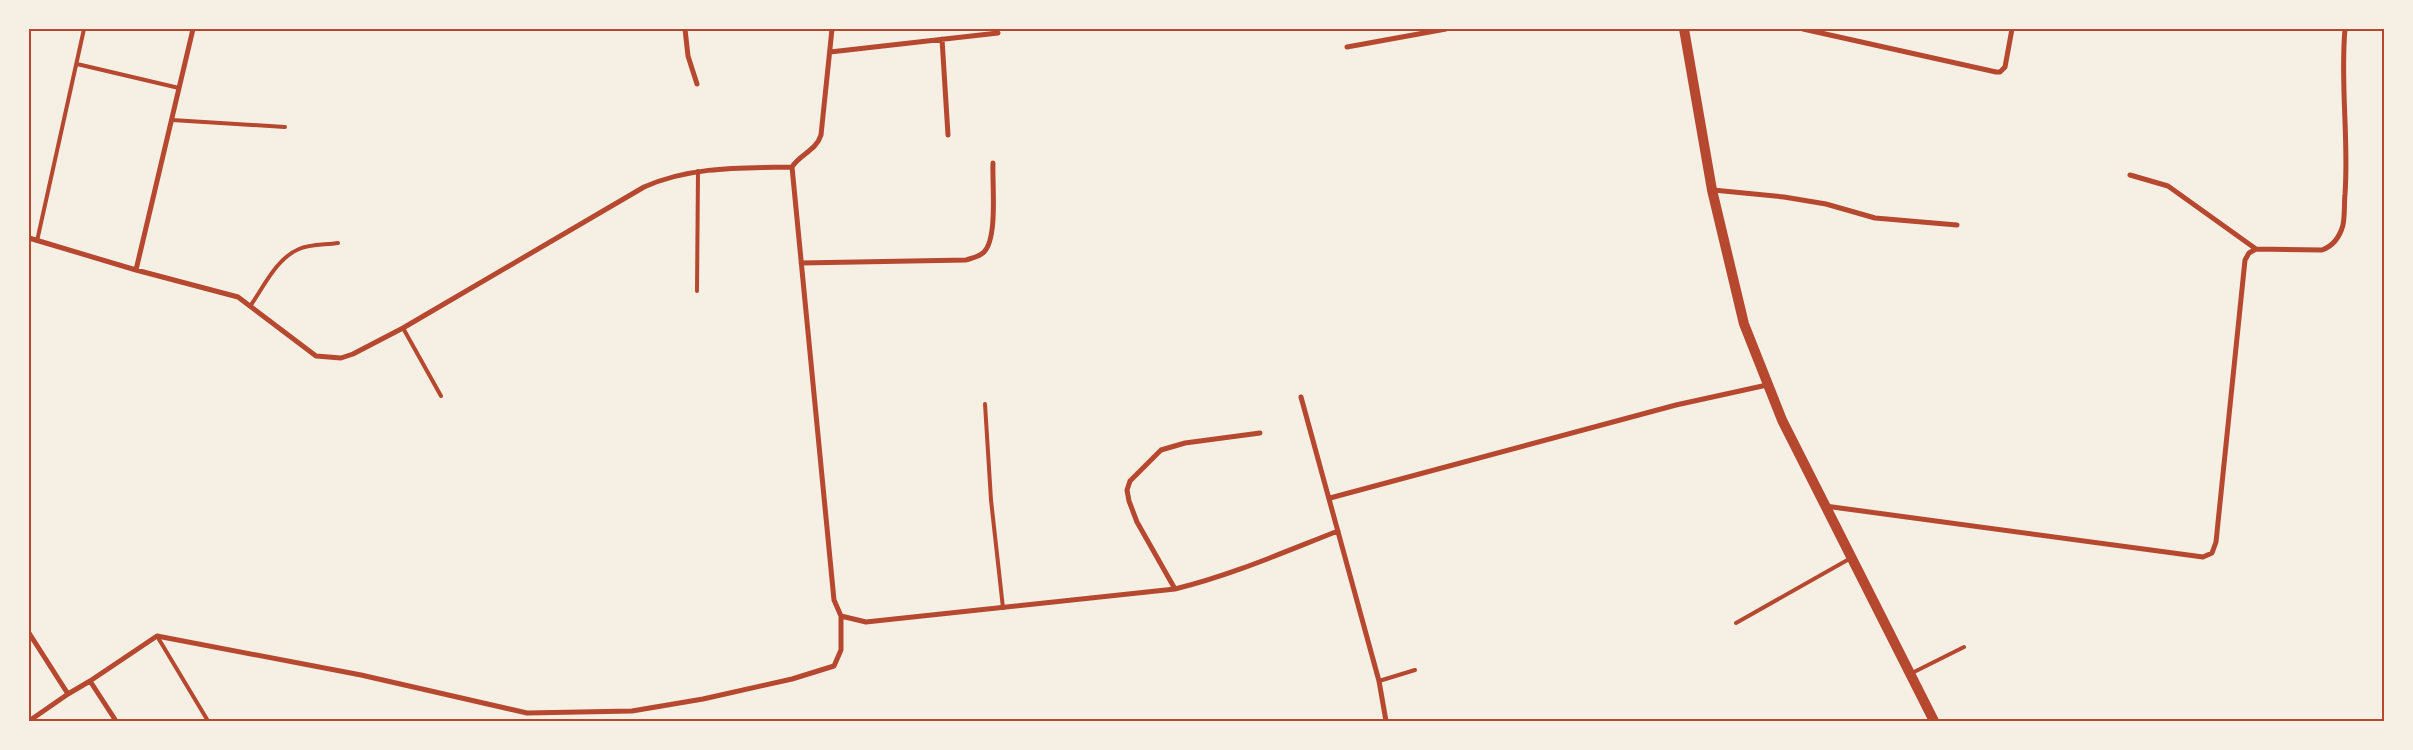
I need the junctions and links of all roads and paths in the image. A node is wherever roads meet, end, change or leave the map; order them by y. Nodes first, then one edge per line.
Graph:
1 (84, 29) edge
2 (193, 29) edge
3 (685, 29) edge
4 (832, 29) edge
5 (1446, 29) edge
6 (1684, 29) edge
7 (1803, 29) edge
8 (2012, 29) edge
9 (2345, 29) edge
10 (998, 33) dead end
11 (942, 39) junction
12 (1347, 48) dead end
13 (830, 52) junction
14 (76, 64) junction
15 (696, 84) dead end
16 (179, 88) junction
17 (172, 120) junction
18 (285, 127) dead end
19 (948, 135) dead end
20 (992, 163) dead end
21 (792, 167) junction
22 (698, 171) junction
23 (2130, 175) dead end
24 (1712, 190) junction
25 (1957, 225) dead end
26 (29, 238) edge
27 (37, 241) junction
28 (338, 243) dead end
29 (2256, 249) junction
30 (801, 263) junction
31 (136, 270) junction
32 (697, 291) dead end
33 (251, 305) junction
34 (402, 328) junction
35 (1769, 389) junction
36 (442, 396) dead end
37 (1301, 397) dead end
38 (984, 404) dead end
39 (1260, 433) dead end
40 (1330, 498) junction
41 (1825, 506) junction
42 (1338, 531) junction
43 (1851, 558) junction
44 (1175, 589) junction
45 (1002, 608) junction
46 (841, 616) junction
47 (1736, 622) dead end
48 (29, 633) edge
49 (157, 636) junction
50 (1964, 647) dead end
51 (1415, 670) dead end
52 (1912, 673) junction
53 (90, 681) junction
54 (1379, 681) junction
55 (68, 694) junction
56 (29, 721) edge
57 (116, 721) edge
58 (208, 721) edge
59 (1386, 721) edge
60 (1934, 721) edge

1 - 14 lane
2 - 16 street
3 - 15 street
4 - 13 street
5 - 12 street
6 - 24 main road
7 - 8 street
9 - 29 street
10 - 11 street
11 - 13 street
11 - 19 street
13 - 21 street
14 - 16 lane
14 - 27 lane
16 - 17 street
17 - 18 lane
17 - 31 street
20 - 30 street
21 - 22 street
21 - 30 street
22 - 32 lane
22 - 34 street
23 - 29 street
24 - 25 street
24 - 35 main road
26 - 27 street
27 - 31 street
28 - 33 lane
29 - 41 street
30 - 46 street
31 - 33 street
33 - 34 street
34 - 36 lane
35 - 40 street
35 - 41 main road
37 - 40 street
38 - 45 lane
39 - 44 street
40 - 42 street
41 - 43 main road
42 - 44 street
42 - 54 street
43 - 47 lane
43 - 52 main road
44 - 45 street
45 - 46 street
46 - 49 street
48 - 55 street
49 - 53 street
49 - 58 lane
50 - 52 lane
51 - 54 lane
52 - 60 main road
53 - 55 street
53 - 57 street
54 - 59 street
55 - 56 street

